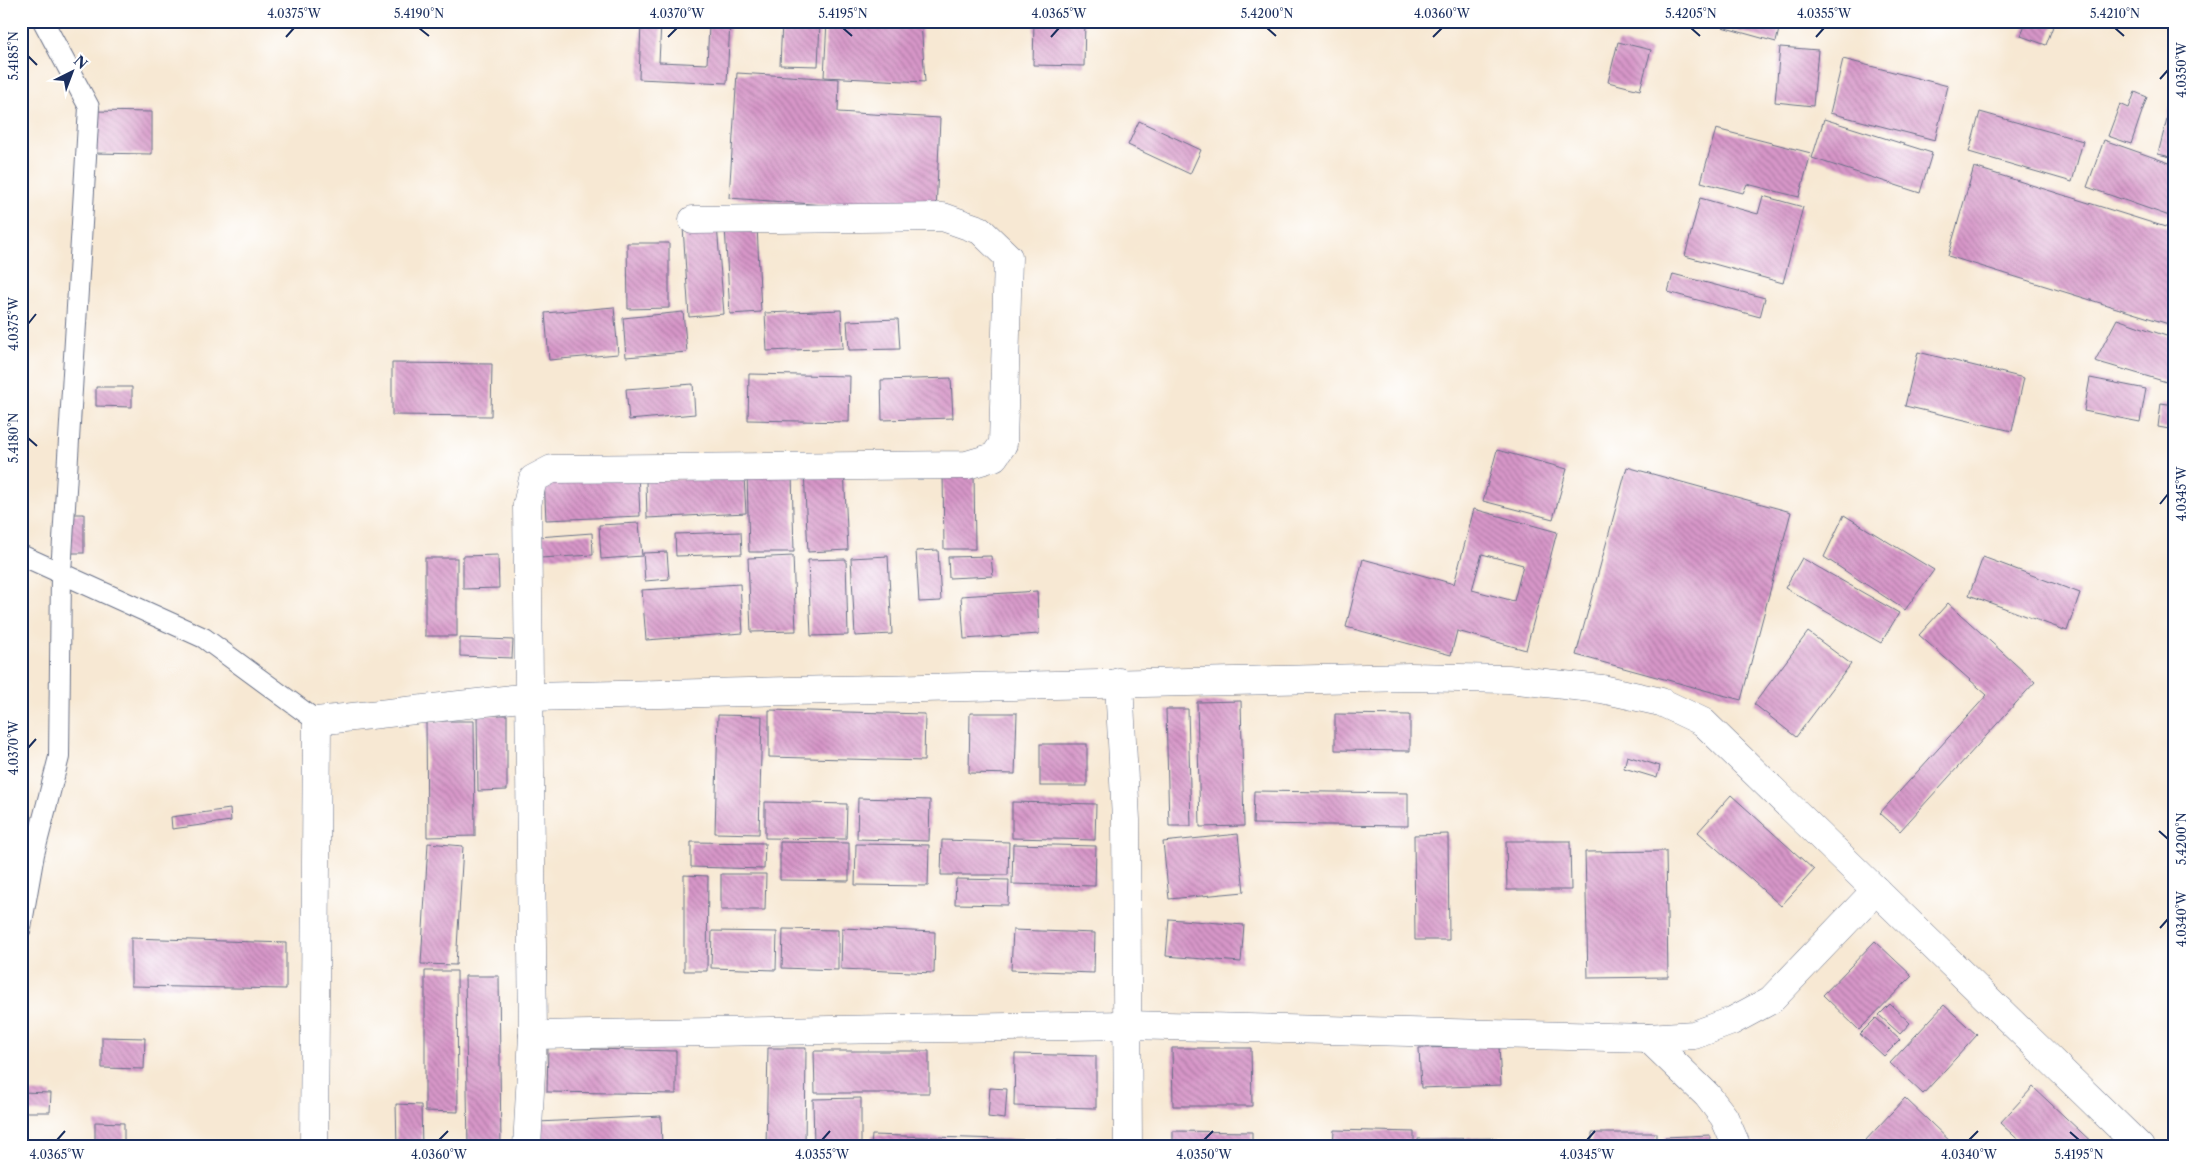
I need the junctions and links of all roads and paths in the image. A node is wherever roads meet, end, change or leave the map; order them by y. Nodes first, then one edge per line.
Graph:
1 (43, 21) edge
2 (693, 220) dead end
3 (21, 555) edge
4 (62, 573) junction
5 (1119, 682) junction
6 (530, 697) junction
7 (317, 721) junction
8 (1876, 890) junction
9 (21, 928) edge
10 (1127, 1025) junction
11 (533, 1035) junction
12 (1648, 1038) junction
13 (314, 1147) edge
14 (527, 1147) edge
15 (1128, 1147) edge
16 (1737, 1147) edge
17 (2140, 1147) edge

1 - 4 lane
2 - 6 street
3 - 4 lane
4 - 7 lane
4 - 9 lane
5 - 6 street
5 - 8 street
5 - 10 street
6 - 7 street
6 - 11 street
7 - 13 street
8 - 12 street
8 - 17 street
10 - 11 street
10 - 12 street
10 - 15 street
11 - 14 street
12 - 16 street

